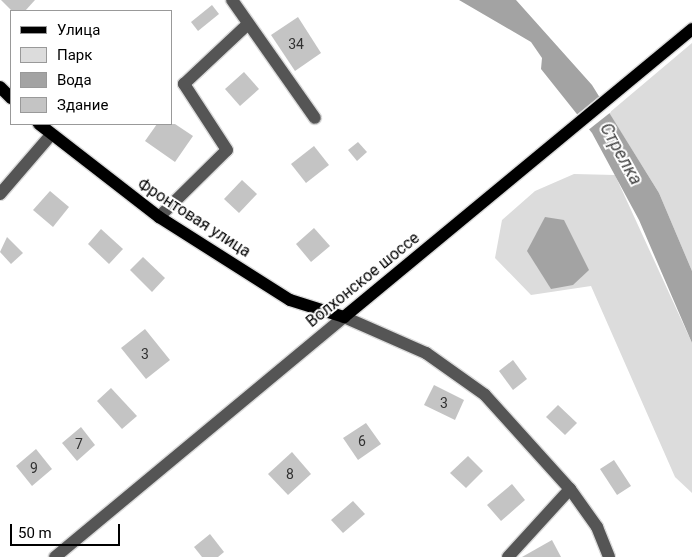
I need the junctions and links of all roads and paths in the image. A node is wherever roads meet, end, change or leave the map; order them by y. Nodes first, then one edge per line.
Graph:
1 (232, 0) edge
2 (248, 24) junction
3 (692, 29) edge
4 (0, 87) edge
5 (10, 97) edge
6 (315, 118) dead end
7 (40, 125) edge
8 (51, 135) junction
9 (0, 194) edge
10 (159, 217) junction
11 (344, 317) junction
12 (570, 489) junction
13 (55, 557) edge
14 (508, 557) edge
15 (609, 557) edge

1 - 2 street
2 - 6 street
2 - 10 street
3 - 11 main road, Волхонское шоссе
4 - 5 main road
7 - 8 main road, Фронтовая улица
8 - 9 street
8 - 10 main road, Фронтовая улица
10 - 11 main road, Фронтовая улица
11 - 12 street
11 - 13 street, Волхонское шоссе
12 - 14 street
12 - 15 street

